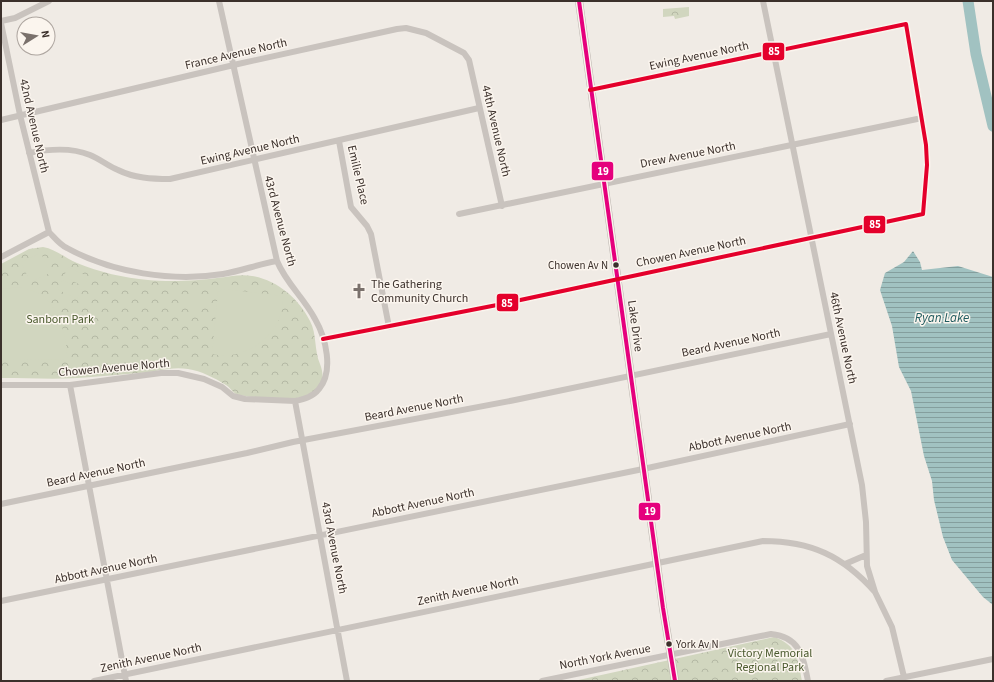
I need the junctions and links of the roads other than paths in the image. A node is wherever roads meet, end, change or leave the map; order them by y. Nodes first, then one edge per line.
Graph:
1 (49, 1) edge
2 (219, 1) edge
3 (579, 1) edge
4 (763, 1) edge
5 (1, 22) edge
6 (773, 52) junction
7 (469, 60) joint
8 (232, 65) junction
9 (590, 90) junction
10 (479, 108) junction
11 (20, 115) junction
12 (922, 118) junction
13 (1, 120) edge
14 (339, 141) junction
15 (793, 145) junction
16 (29, 153) junction
17 (253, 160) junction
18 (604, 184) junction
19 (502, 206) junction
20 (459, 214) dead end
21 (49, 232) junction
22 (812, 238) junction
23 (1, 257) edge
24 (277, 261) junction
25 (617, 280) junction
26 (389, 327) junction
27 (831, 334) junction
28 (323, 339) junction
29 (630, 376) junction
30 (1, 385) edge
31 (70, 385) junction
32 (295, 401) junction
33 (850, 424) junction
34 (302, 440) junction
35 (643, 469) junction
36 (89, 486) junction
37 (1, 504) edge
38 (321, 535) junction
39 (866, 555) junction
40 (657, 564) junction
41 (845, 564) junction
42 (107, 580) junction
43 (875, 592) junction
44 (1, 601) edge
45 (338, 630) junction
46 (670, 655) junction
47 (993, 658) edge
48 (904, 677) junction
49 (125, 678) edge
50 (94, 681) edge
51 (347, 681) edge
52 (542, 681) edge
53 (675, 681) edge
54 (808, 681) edge
55 (886, 681) edge

1 - 5 street
2 - 8 street, 43rd Avenue North
3 - 9 street, Lake Drive
4 - 6 street, 46th Avenue North
5 - 11 street, 42nd Avenue North
6 - 9 street, Ewing Avenue North
6 - 12 street, Ewing Avenue North
6 - 15 street, 46th Avenue North
7 - 8 street, France Avenue North
7 - 10 street, 44th Avenue North
8 - 11 street, France Avenue North
8 - 17 street, 43rd Avenue North
9 - 18 street, Lake Drive
10 - 14 street, Ewing Avenue North
10 - 19 street, 44th Avenue North
11 - 13 street, France Avenue North
11 - 16 street, 42nd Avenue North
12 - 15 street, Drew Avenue North
12 - 22 street, Chowen Avenue North
14 - 17 street, Ewing Avenue North
14 - 26 street, Emilie Place
15 - 18 street, Drew Avenue North
15 - 22 street, 46th Avenue North
16 - 17 street, Ewing Avenue North
16 - 21 street, 42nd Avenue North
17 - 24 street, 43rd Avenue North
18 - 19 street, Drew Avenue North
18 - 25 street, Lake Drive
19 - 20 street, Drew Avenue North
21 - 23 street
21 - 24 street
22 - 25 street, Chowen Avenue North
22 - 27 street, 46th Avenue North
24 - 28 street, 43rd Avenue North
25 - 26 street, Chowen Avenue North
25 - 29 street, Lake Drive
26 - 28 street, Chowen Avenue North
27 - 29 street, Beard Avenue North
27 - 33 street, 46th Avenue North
28 - 32 street, 43rd Avenue North
29 - 34 street, Beard Avenue North
29 - 35 street, Lake Drive
30 - 31 street, Chowen Avenue North
31 - 32 street, Chowen Avenue North
31 - 36 street
32 - 34 street, 43rd Avenue North
33 - 35 street, Abbott Avenue North
33 - 39 street, 46th Avenue North
34 - 36 street, Beard Avenue North
34 - 38 street, 43rd Avenue North
35 - 38 street, Abbott Avenue North
35 - 40 street, Lake Drive
36 - 37 street, Beard Avenue North
36 - 42 street
38 - 42 street, Abbott Avenue North
38 - 45 street, 43rd Avenue North
39 - 41 street
39 - 43 street, 46th Avenue North
40 - 41 street, Zenith Avenue North
40 - 45 street, Zenith Avenue North
40 - 46 street, Lake Drive
41 - 43 street, Zenith Avenue North
42 - 44 street, Abbott Avenue North
42 - 49 street
43 - 48 street, 46th Avenue North
45 - 49 street, Zenith Avenue North
45 - 51 street, 43rd Avenue North
46 - 52 street, North York Avenue
46 - 53 street, Lake Drive
46 - 54 street, North York Avenue
47 - 48 street
48 - 55 street
49 - 50 street, Zenith Avenue North

